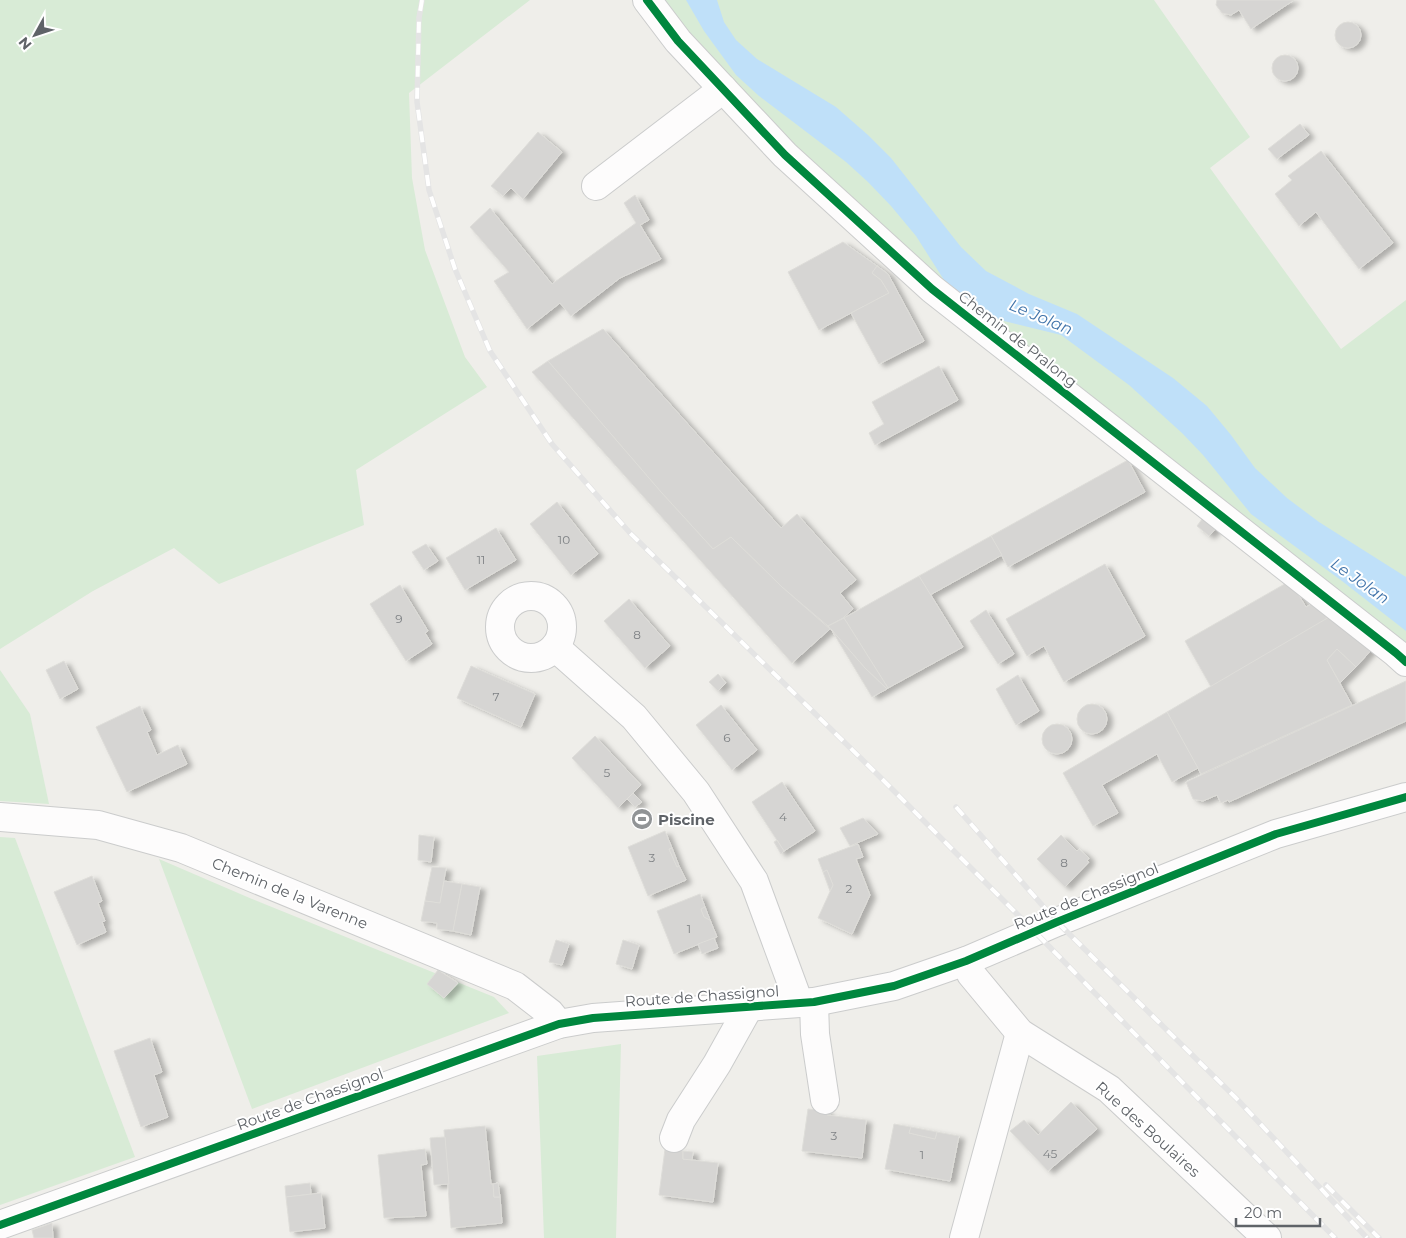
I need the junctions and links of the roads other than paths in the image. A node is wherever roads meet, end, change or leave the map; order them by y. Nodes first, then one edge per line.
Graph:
1 (647, 0) edge
2 (723, 89) junction
3 (596, 186) dead end
4 (555, 647) dead end
5 (1406, 662) edge
6 (1406, 797) edge
7 (0, 816) edge
8 (966, 961) junction
9 (807, 1002) junction
10 (750, 1005) junction
11 (559, 1024) junction
12 (1020, 1032) junction
13 (825, 1100) dead end
14 (674, 1138) dead end
15 (0, 1225) edge
16 (964, 1238) edge
17 (1267, 1238) edge

1 - 2 street, Chemin de Pralong
2 - 3 street
2 - 5 street, Chemin de Pralong
4 - 9 street
6 - 8 street, Route de Chassignol
7 - 11 street, Chemin de la Varenne
8 - 9 street, Route de Chassignol
8 - 12 street, Rue des Boulaires
9 - 10 street, Route de Chassignol
9 - 13 street
10 - 11 street, Route de Chassignol
10 - 14 street
11 - 15 street, Route de Chassignol
12 - 16 street
12 - 17 street, Rue des Boulaires

